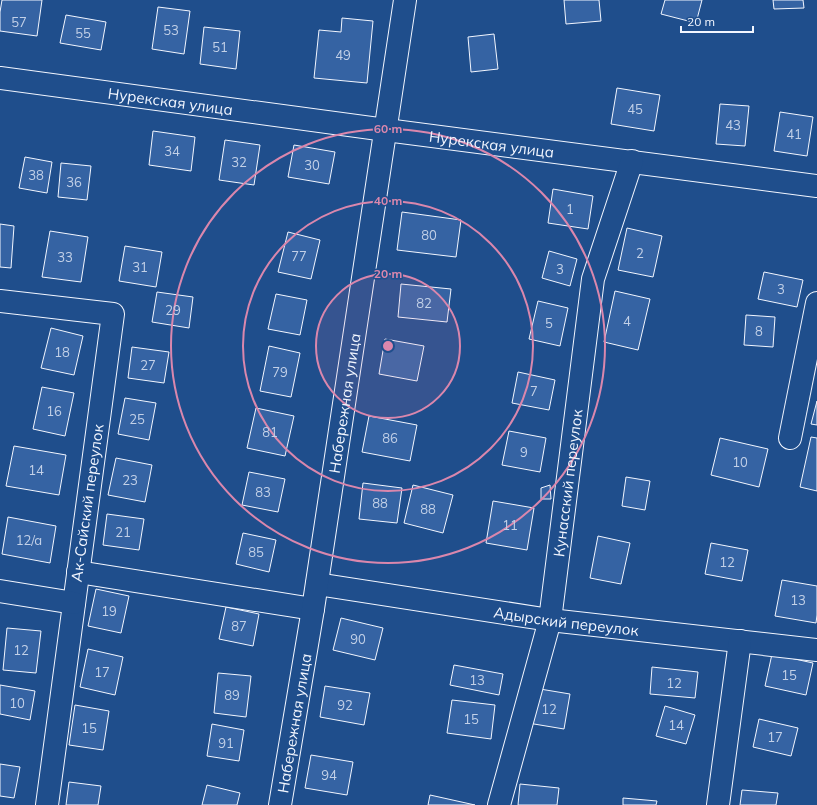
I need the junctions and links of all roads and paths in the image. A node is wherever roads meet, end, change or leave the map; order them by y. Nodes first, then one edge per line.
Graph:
1 (405, 0) edge
2 (0, 78) edge
3 (386, 130) junction
4 (632, 161) junction
5 (817, 186) edge
6 (0, 301) edge
7 (817, 303) edge
8 (790, 438) dead end
9 (78, 572) junction
10 (317, 584) junction
11 (0, 591) edge
12 (74, 604) junction
13 (313, 609) junction
14 (550, 620) junction
15 (740, 641) junction
16 (817, 650) edge
17 (47, 805) edge
18 (280, 805) edge
19 (499, 805) edge
20 (718, 805) edge

1 - 3 street, Набережная улица
2 - 3 street, Нурекская улица
3 - 4 street, Нурекская улица
3 - 10 street, Набережная улица
4 - 5 street, Нурекская улица
4 - 14 street, Кунасский переулок
6 - 9 street, Ак-Сайский переулок
7 - 8 street
9 - 12 street, Ак-Сайский переулок
9 - 13 street
10 - 13 street, Набережная улица
10 - 14 street, Адырский переулок
11 - 12 street
12 - 17 street, Ак-Сайский переулок
13 - 18 street, Набережная улица
14 - 15 street, Адырский переулок
14 - 19 street, Кунасский переулок
15 - 16 street, Адырский переулок
15 - 20 street

